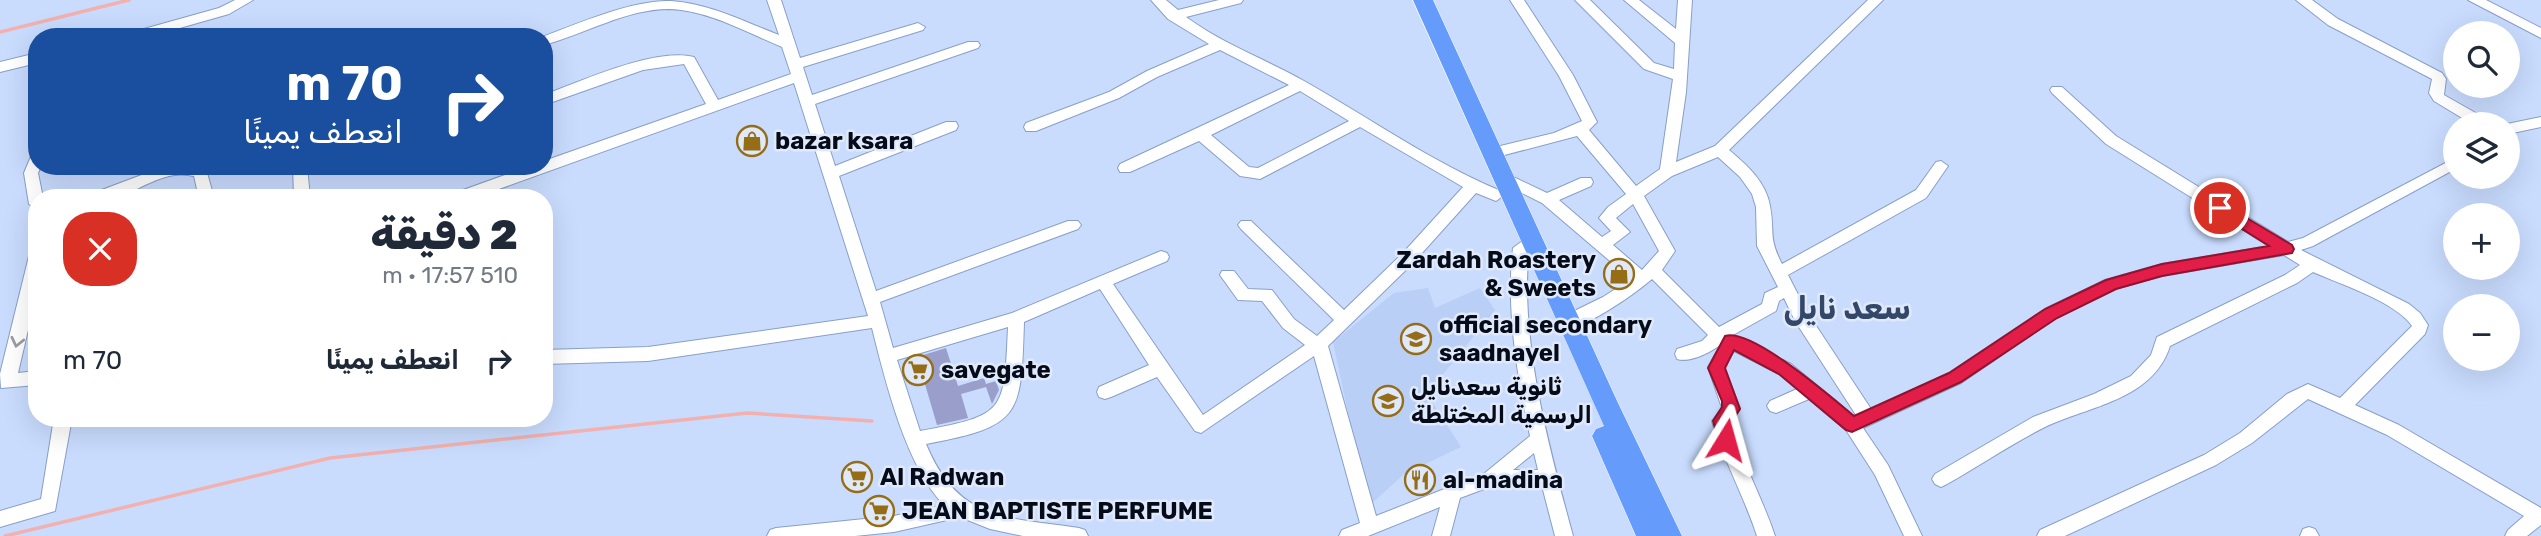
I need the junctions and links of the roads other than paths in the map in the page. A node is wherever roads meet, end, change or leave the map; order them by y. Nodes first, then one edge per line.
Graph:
1 (246, 0) edge
2 (1158, 0) edge
3 (1236, 0) edge
4 (1407, 0) edge
5 (1423, 0) edge
6 (1517, 0) edge
7 (1582, 0) edge
8 (1631, 0) edge
9 (1685, 0) edge
10 (1876, 0) edge
11 (2303, 0) edge
12 (2475, 0) edge
13 (779, 1) edge
14 (646, 4) edge
15 (1173, 16) junction
16 (918, 27) dead end
17 (177, 28) edge
18 (2541, 34) edge
19 (553, 38) edge
20 (1682, 41) junction
21 (787, 44) junction
22 (1221, 44) junction
23 (973, 45) dead end
24 (28, 60) edge
25 (0, 67) edge
26 (795, 71) junction
27 (1679, 76) junction
28 (1301, 85) junction
29 (2057, 90) dead end
30 (553, 97) edge
31 (805, 102) junction
32 (715, 106) junction
33 (2463, 112) edge
34 (1360, 121) junction
35 (2541, 122) edge
36 (951, 125) dead end
37 (2520, 126) edge
38 (1031, 127) dead end
39 (1580, 129) junction
40 (1201, 134) junction
41 (1720, 150) junction
42 (1493, 153) junction
43 (553, 164) edge
44 (1941, 166) dead end
45 (1125, 168) dead end
46 (2443, 170) edge
47 (1667, 172) junction
48 (829, 174) junction
49 (155, 175) edge
50 (522, 175) edge
51 (1586, 182) dead end
52 (1473, 186) junction
53 (1503, 187) junction
54 (119, 189) edge
55 (482, 189) edge
56 (1636, 196) junction
57 (1547, 199) junction
58 (1073, 225) dead end
59 (1246, 225) dead end
60 (1601, 245) junction
61 (1521, 248) junction
62 (2286, 249) junction
63 (1161, 257) dead end
64 (2312, 265) junction
65 (1781, 272) junction
66 (1647, 274) junction
67 (1228, 275) dead end
68 (1103, 281) junction
69 (1789, 289) junction
70 (28, 290) edge
71 (870, 299) junction
72 (1016, 318) junction
73 (1343, 319) junction
74 (878, 321) junction
75 (1567, 322) junction
76 (1724, 338) junction
77 (1319, 344) junction
78 (1683, 354) dead end
79 (887, 356) junction
80 (553, 357) edge
81 (1160, 368) junction
82 (28, 379) edge
83 (4, 381) edge
84 (1813, 390) junction
85 (1105, 392) dead end
86 (1776, 406) dead end
87 (2342, 407) junction
88 (1860, 421) junction
89 (62, 427) edge
90 (915, 439) junction
91 (1537, 440) junction
92 (1491, 478) junction
93 (1547, 478) junction
94 (1941, 479) dead end
95 (1453, 493) junction
96 (962, 509) junction
97 (2540, 516) edge
98 (0, 519) edge
99 (1370, 527) junction
100 (997, 528) edge
101 (853, 533) edge
102 (1037, 533) edge
103 (776, 536) edge
104 (1079, 536) edge
105 (1348, 536) edge
106 (1441, 536) edge
107 (1564, 536) edge
108 (1649, 536) edge
109 (1669, 536) edge
110 (1766, 536) edge
111 (1913, 536) edge
112 (2046, 536) edge
113 (2514, 536) edge

1 - 17 street
2 - 15 street
3 - 15 street
4 - 53 highway
5 - 42 highway
6 - 39 street
7 - 27 street
8 - 20 street
9 - 20 street
10 - 41 street
11 - 33 street
12 - 18 street
13 - 21 street
14 - 19 street
14 - 21 street
15 - 22 street
16 - 26 street
20 - 27 street
21 - 26 street
22 - 28 street
22 - 38 street
23 - 31 street
24 - 25 street
26 - 31 street
26 - 32 street
27 - 47 street
28 - 34 street
28 - 40 street
29 - 62 street
30 - 32 street
31 - 48 street
32 - 43 street
34 - 40 street
34 - 52 street
35 - 37 street
36 - 48 street
39 - 42 street
39 - 56 street
40 - 45 street
41 - 47 street
41 - 65 street
42 - 53 highway
44 - 65 street
46 - 62 street
47 - 56 street
48 - 71 street
49 - 54 street
50 - 55 street
51 - 57 street
52 - 53 street
52 - 73 street
53 - 57 street
53 - 61 highway
53 - 75 highway
56 - 60 street
56 - 66 street
57 - 60 street
58 - 71 street
59 - 73 street
60 - 66 street
61 - 91 street
61 - 108 highway
62 - 64 street
62 - 88 street
63 - 68 street
64 - 87 street
64 - 94 street
65 - 69 street
66 - 75 street
66 - 76 street
67 - 77 street
68 - 72 street
68 - 81 street
69 - 76 street
69 - 88 street
70 -> 83 street
71 - 74 street
72 - 79 street
72 - 90 street
73 - 77 street
74 - 79 street
74 - 80 street
75 - 109 highway
76 - 78 street
76 - 84 street
76 - 110 street
77 - 81 street
77 - 99 street
79 - 90 street
81 - 85 street
82 - 83 street
84 - 86 street
84 - 88 street
87 - 97 street
87 - 112 street
88 - 111 street
89 - 98 street
90 - 96 street
91 - 92 street
91 - 93 street
92 - 93 street
92 - 95 street
93 - 107 street
95 - 99 street
95 - 106 street
96 - 100 street
96 - 101 street
97 - 113 street
99 - 105 street
100 - 102 street
101 - 103 street
102 - 104 street

